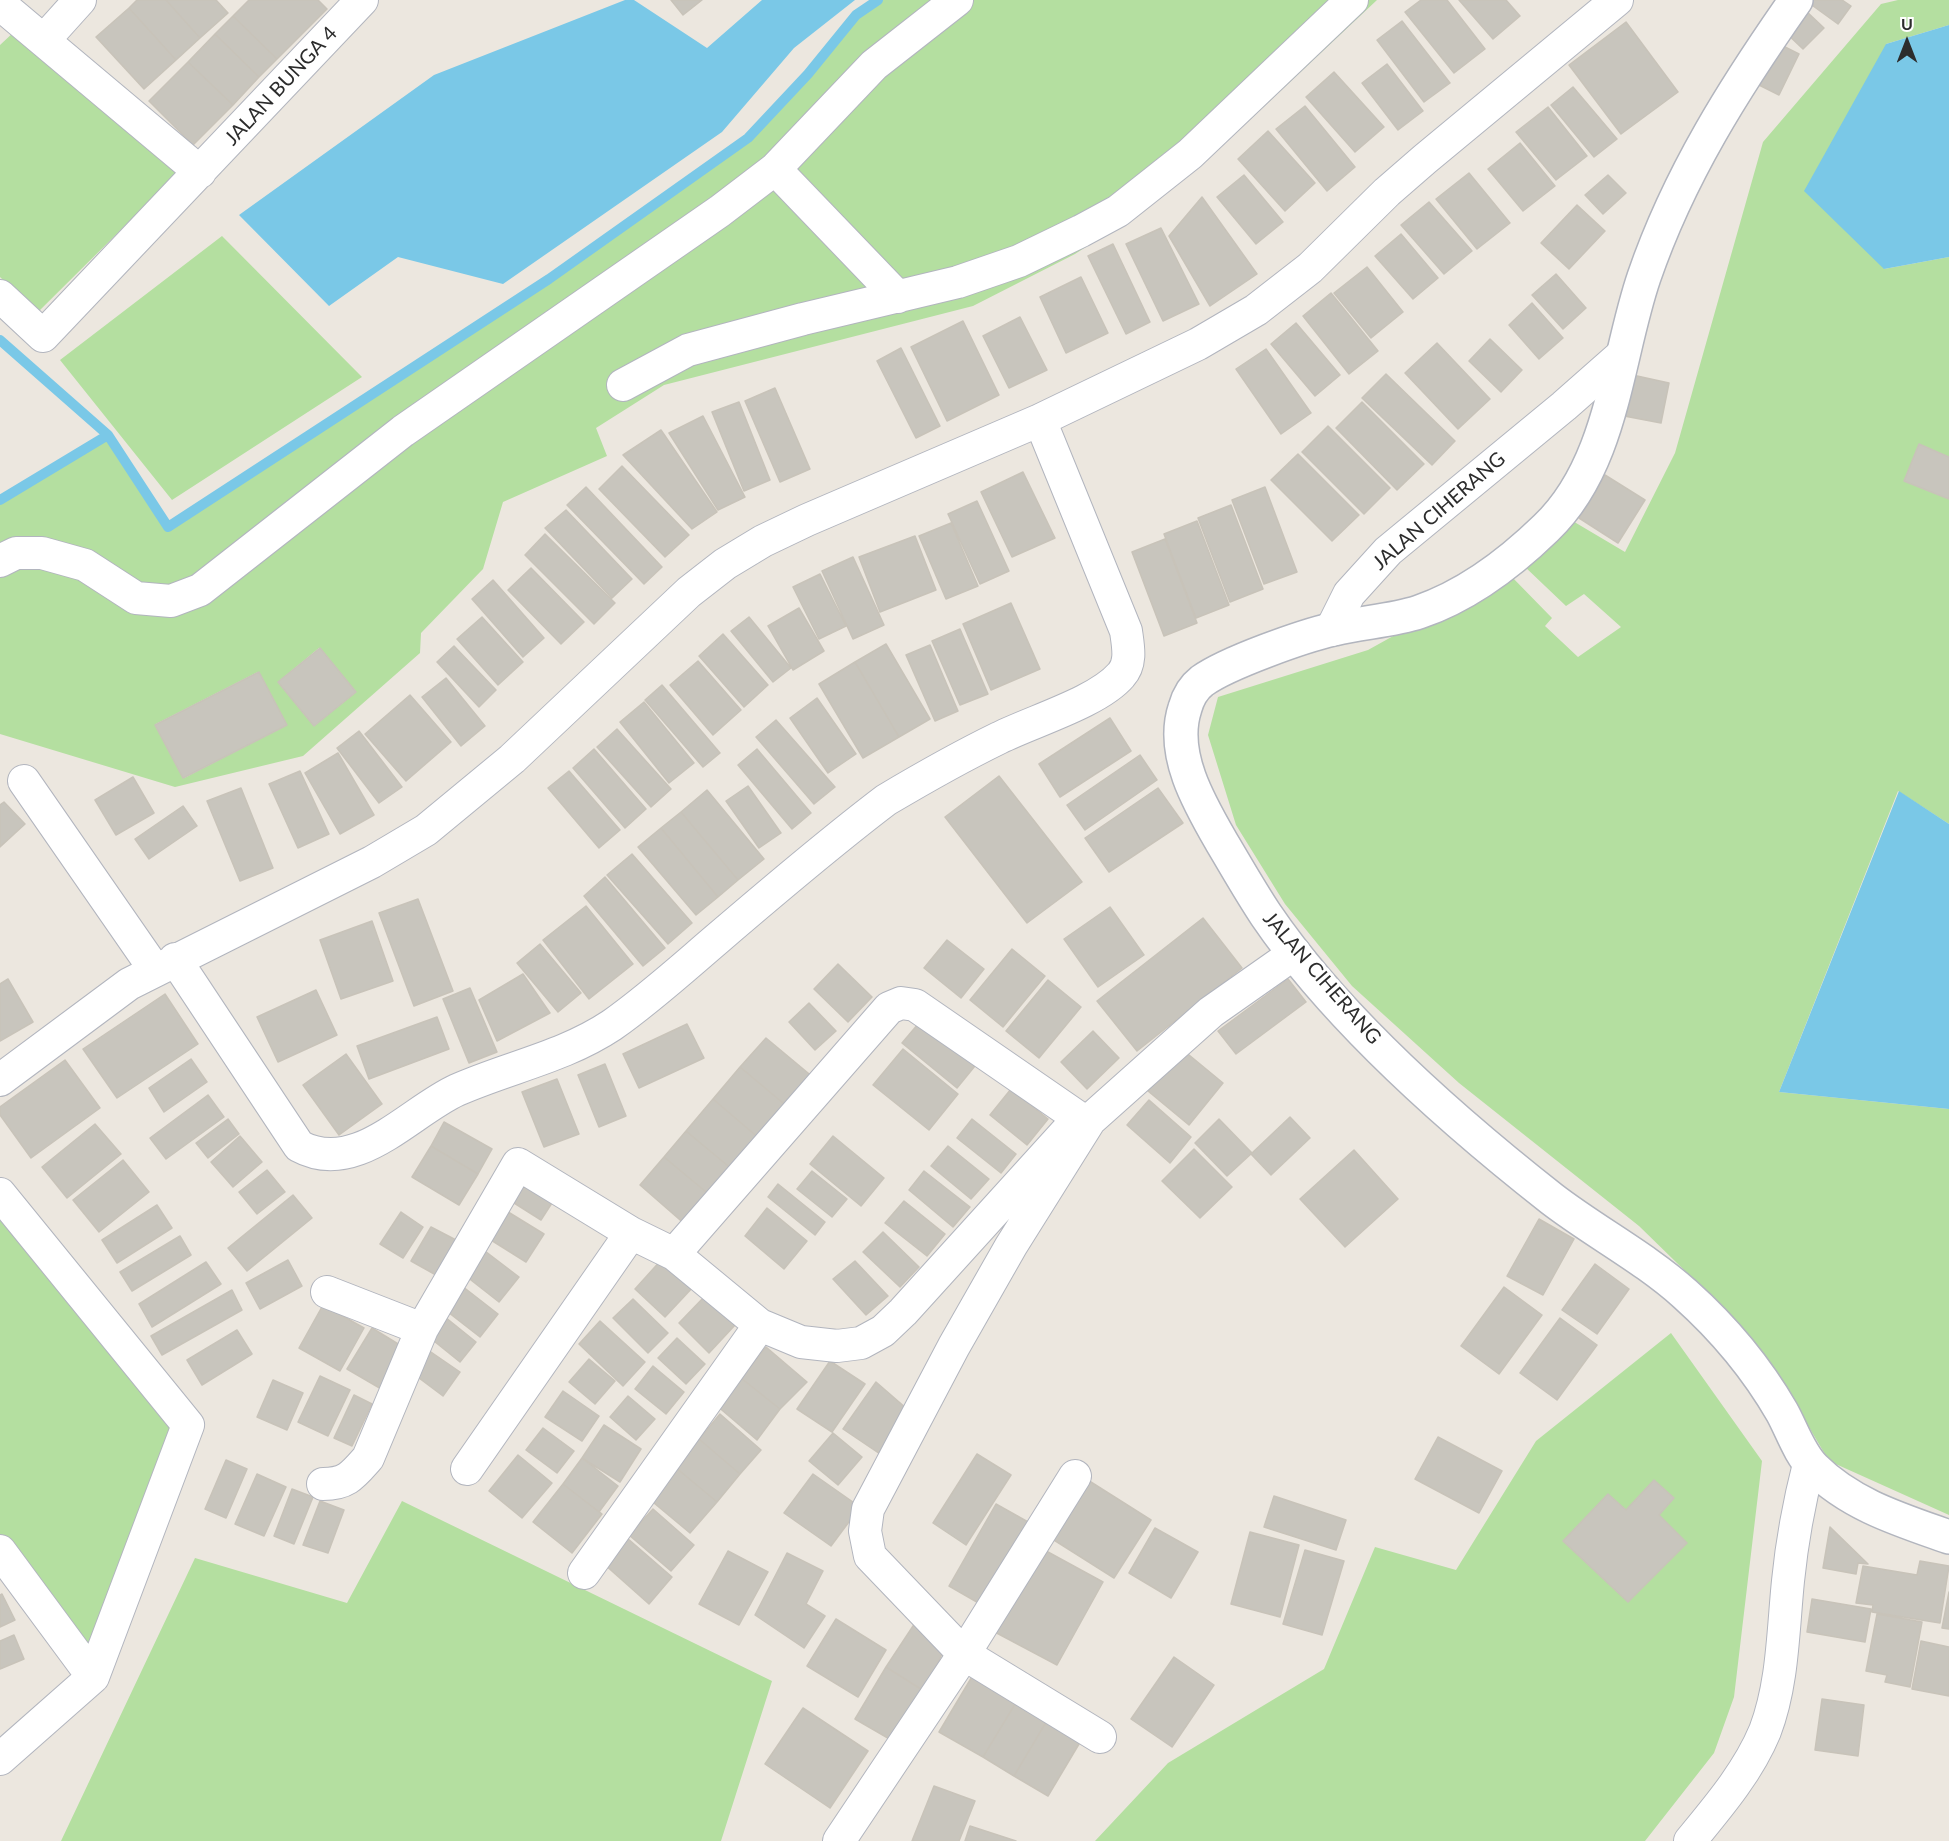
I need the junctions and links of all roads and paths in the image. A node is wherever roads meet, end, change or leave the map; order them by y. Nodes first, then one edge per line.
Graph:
1 (80, 0) edge
2 (363, 0) edge
3 (957, 0) edge
4 (1352, 0) edge
5 (1617, 0) edge
6 (1796, 0) edge
7 (0, 4) edge
8 (44, 40) junction
9 (775, 169) junction
10 (200, 172) junction
11 (0, 296) edge
12 (898, 297) junction
13 (1623, 354) junction
14 (623, 385) dead end
15 (1040, 420) junction
16 (0, 561) edge
17 (1331, 630) junction
18 (24, 781) dead end
19 (1295, 952) junction
20 (165, 965) junction
21 (0, 1080) edge
22 (1085, 1119) junction
23 (0, 1194) edge
24 (632, 1233) junction
25 (674, 1254) junction
26 (327, 1292) dead end
27 (760, 1325) junction
28 (422, 1329) junction
29 (1809, 1464) junction
30 (467, 1469) dead end
31 (1075, 1476) dead end
32 (323, 1484) dead end
33 (1949, 1537) edge
34 (0, 1551) edge
35 (584, 1572) dead end
36 (964, 1654) junction
37 (93, 1677) junction
38 (1100, 1737) dead end
39 (0, 1759) edge
40 (839, 1841) edge
41 (1690, 1841) edge

1 - 8 street
2 - 10 street, JALAN BUNGA 4
3 - 9 street
4 - 12 street
5 - 15 street
6 - 13 street
7 - 8 street
8 - 10 street
9 - 12 street
9 - 16 street
10 - 11 street, JALAN BUNGA 4
12 - 14 street
13 - 17 street, JALAN CIHERANG
13 - 17 street
15 - 20 street
15 - 20 street
17 - 19 street, JALAN CIHERANG
18 - 20 street
19 - 22 street
19 - 29 street, JALAN CIHERANG
20 - 21 street
22 - 25 street
22 - 27 street
22 - 36 street
23 - 37 street
24 - 25 street
24 - 28 street
24 - 30 street
25 - 27 street
26 - 28 street
27 - 35 street
28 - 32 street
29 - 33 street, JALAN CIHERANG
29 - 41 street
31 - 36 street
34 - 37 street
36 - 38 street
36 - 40 street
37 - 39 street

